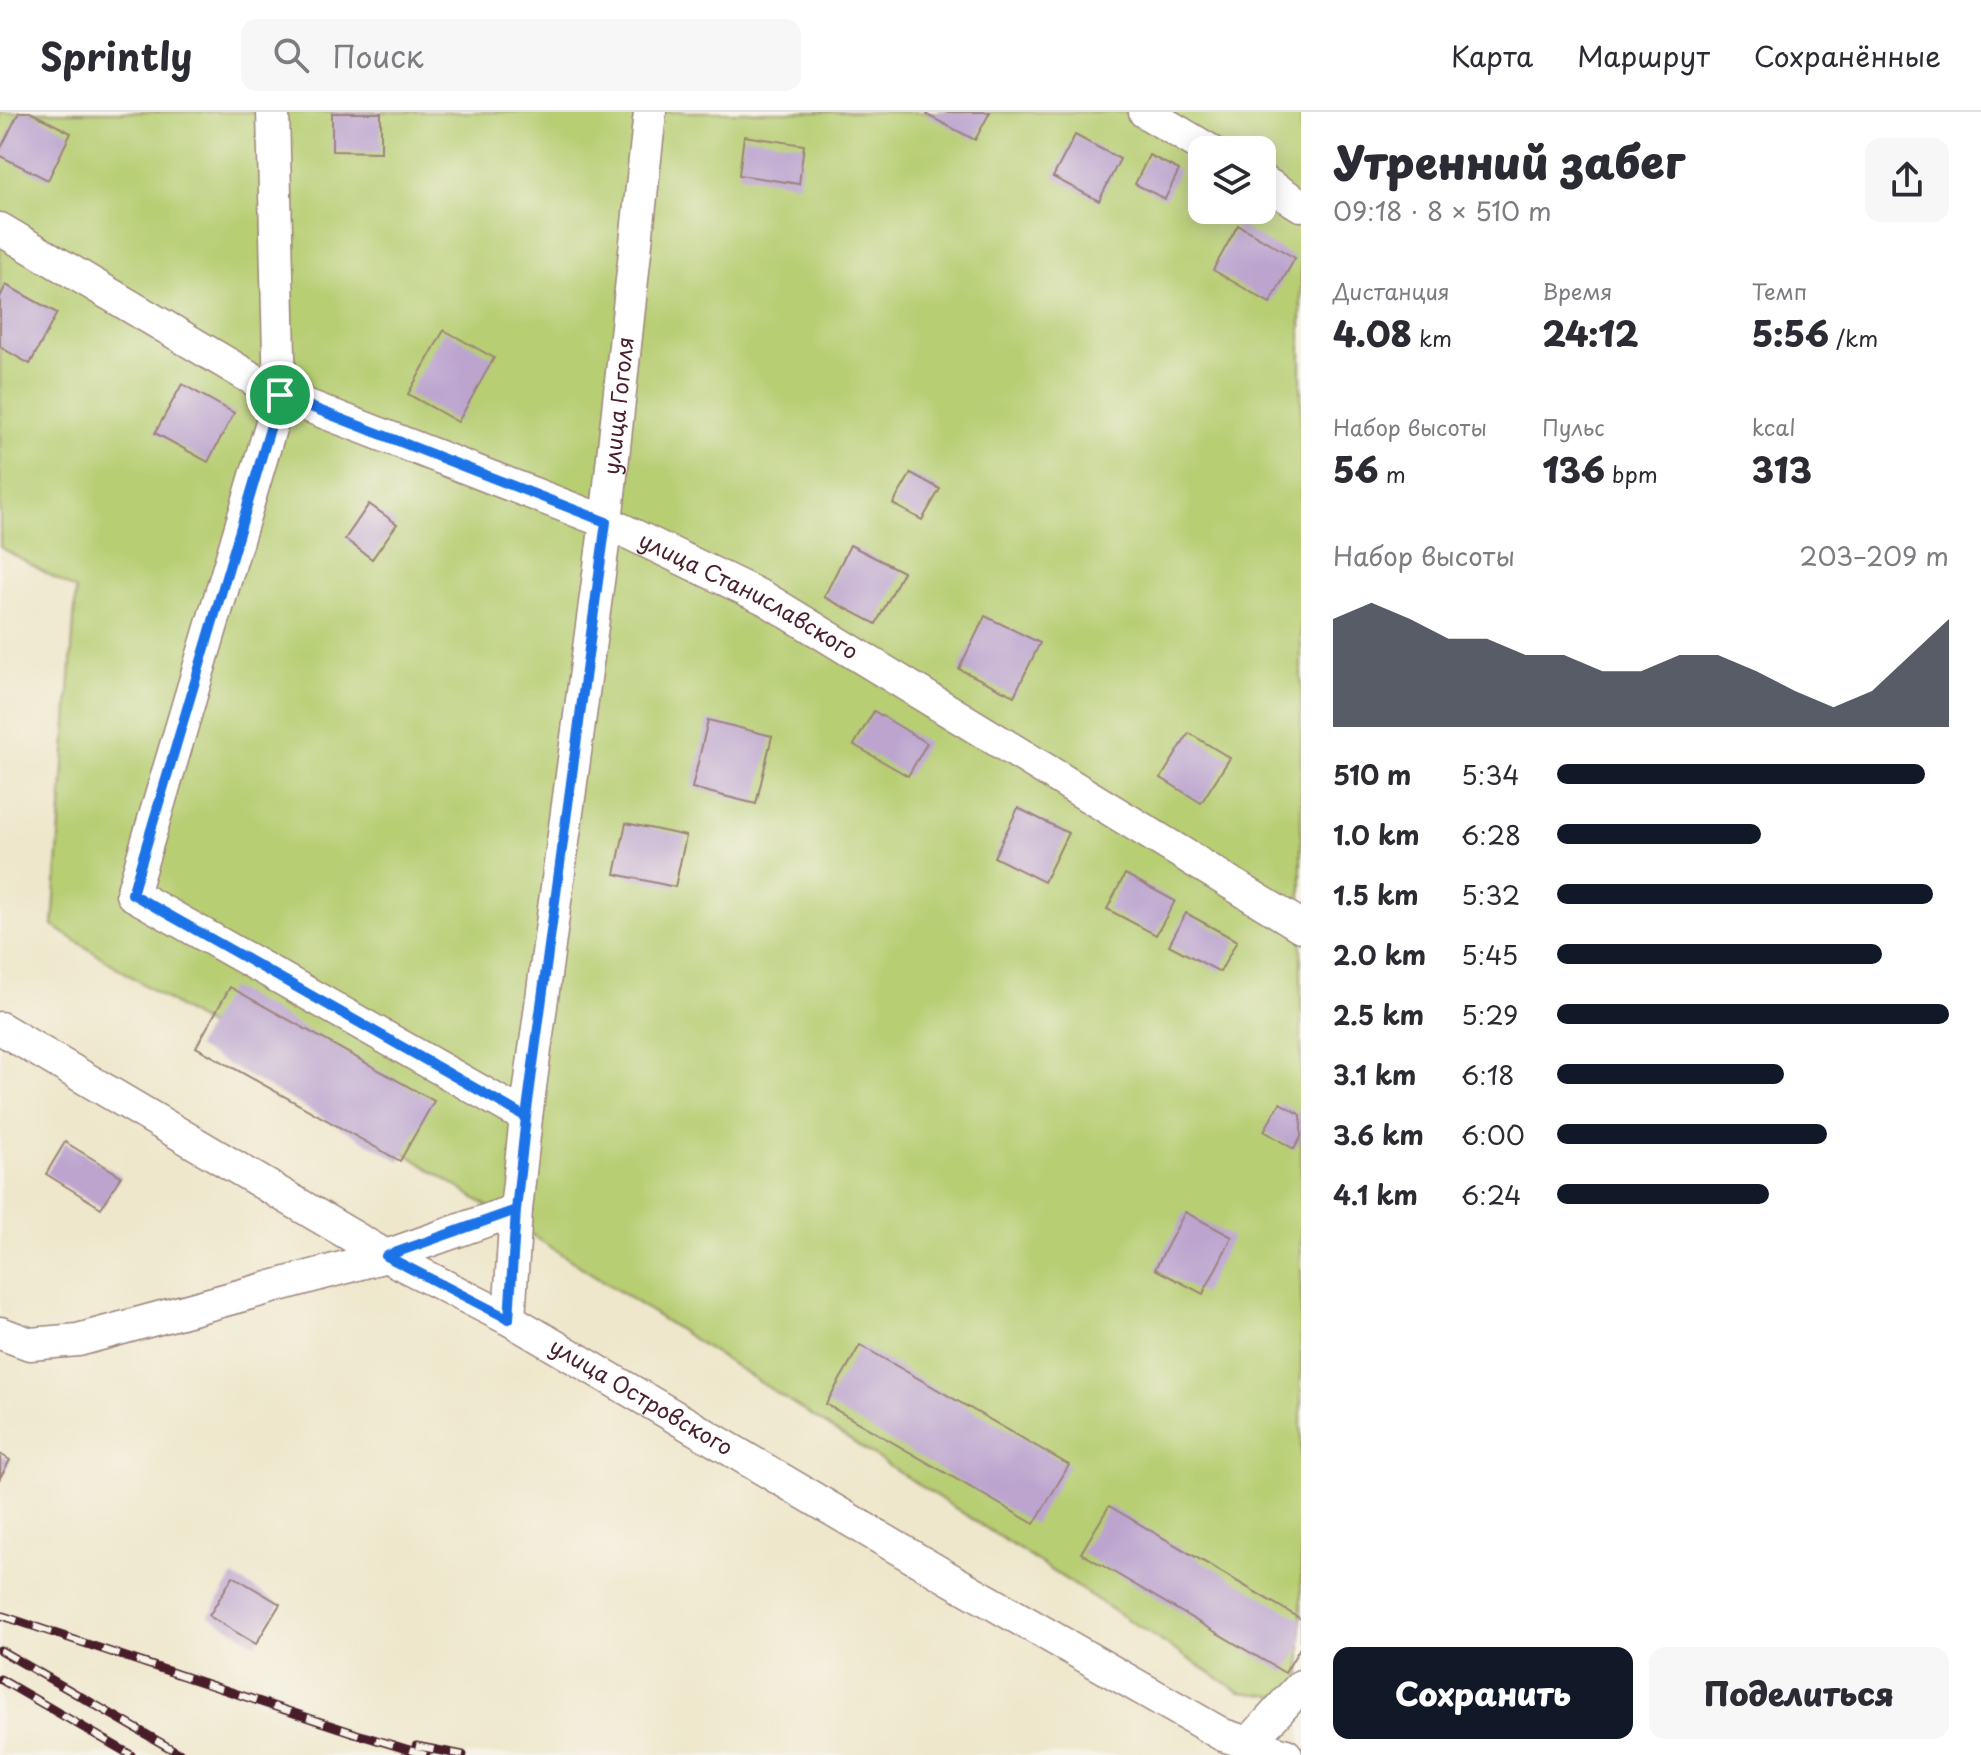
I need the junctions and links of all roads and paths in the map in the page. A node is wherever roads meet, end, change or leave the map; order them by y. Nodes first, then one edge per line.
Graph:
1 (273, 112) edge
2 (650, 112) edge
3 (1145, 112) edge
4 (1188, 138) edge
5 (1276, 190) edge
6 (1301, 205) edge
7 (0, 229) edge
8 (280, 395) junction
9 (606, 522) junction
10 (1301, 926) edge
11 (0, 1028) edge
12 (526, 1117) junction
13 (516, 1210) junction
14 (386, 1256) junction
15 (509, 1319) junction
16 (0, 1333) edge
17 (1301, 1686) edge
18 (1249, 1743) junction
19 (1286, 1755) edge

1 - 8 street
2 - 9 street, улица Гоголя
3 - 4 street
5 - 6 street
7 - 8 street, улица Станиславского
8 - 9 street, улица Станиславского
8 - 12 street
9 - 10 street, улица Станиславского
9 - 12 street, улица Гоголя
11 - 14 street, улица Островского
12 - 13 street, улица Гоголя
13 - 14 street
13 - 15 street, улица Гоголя
14 - 15 street, улица Островского
14 - 16 street
15 - 18 street, улица Островского
17 - 18 street
18 - 19 street, улица Островского

